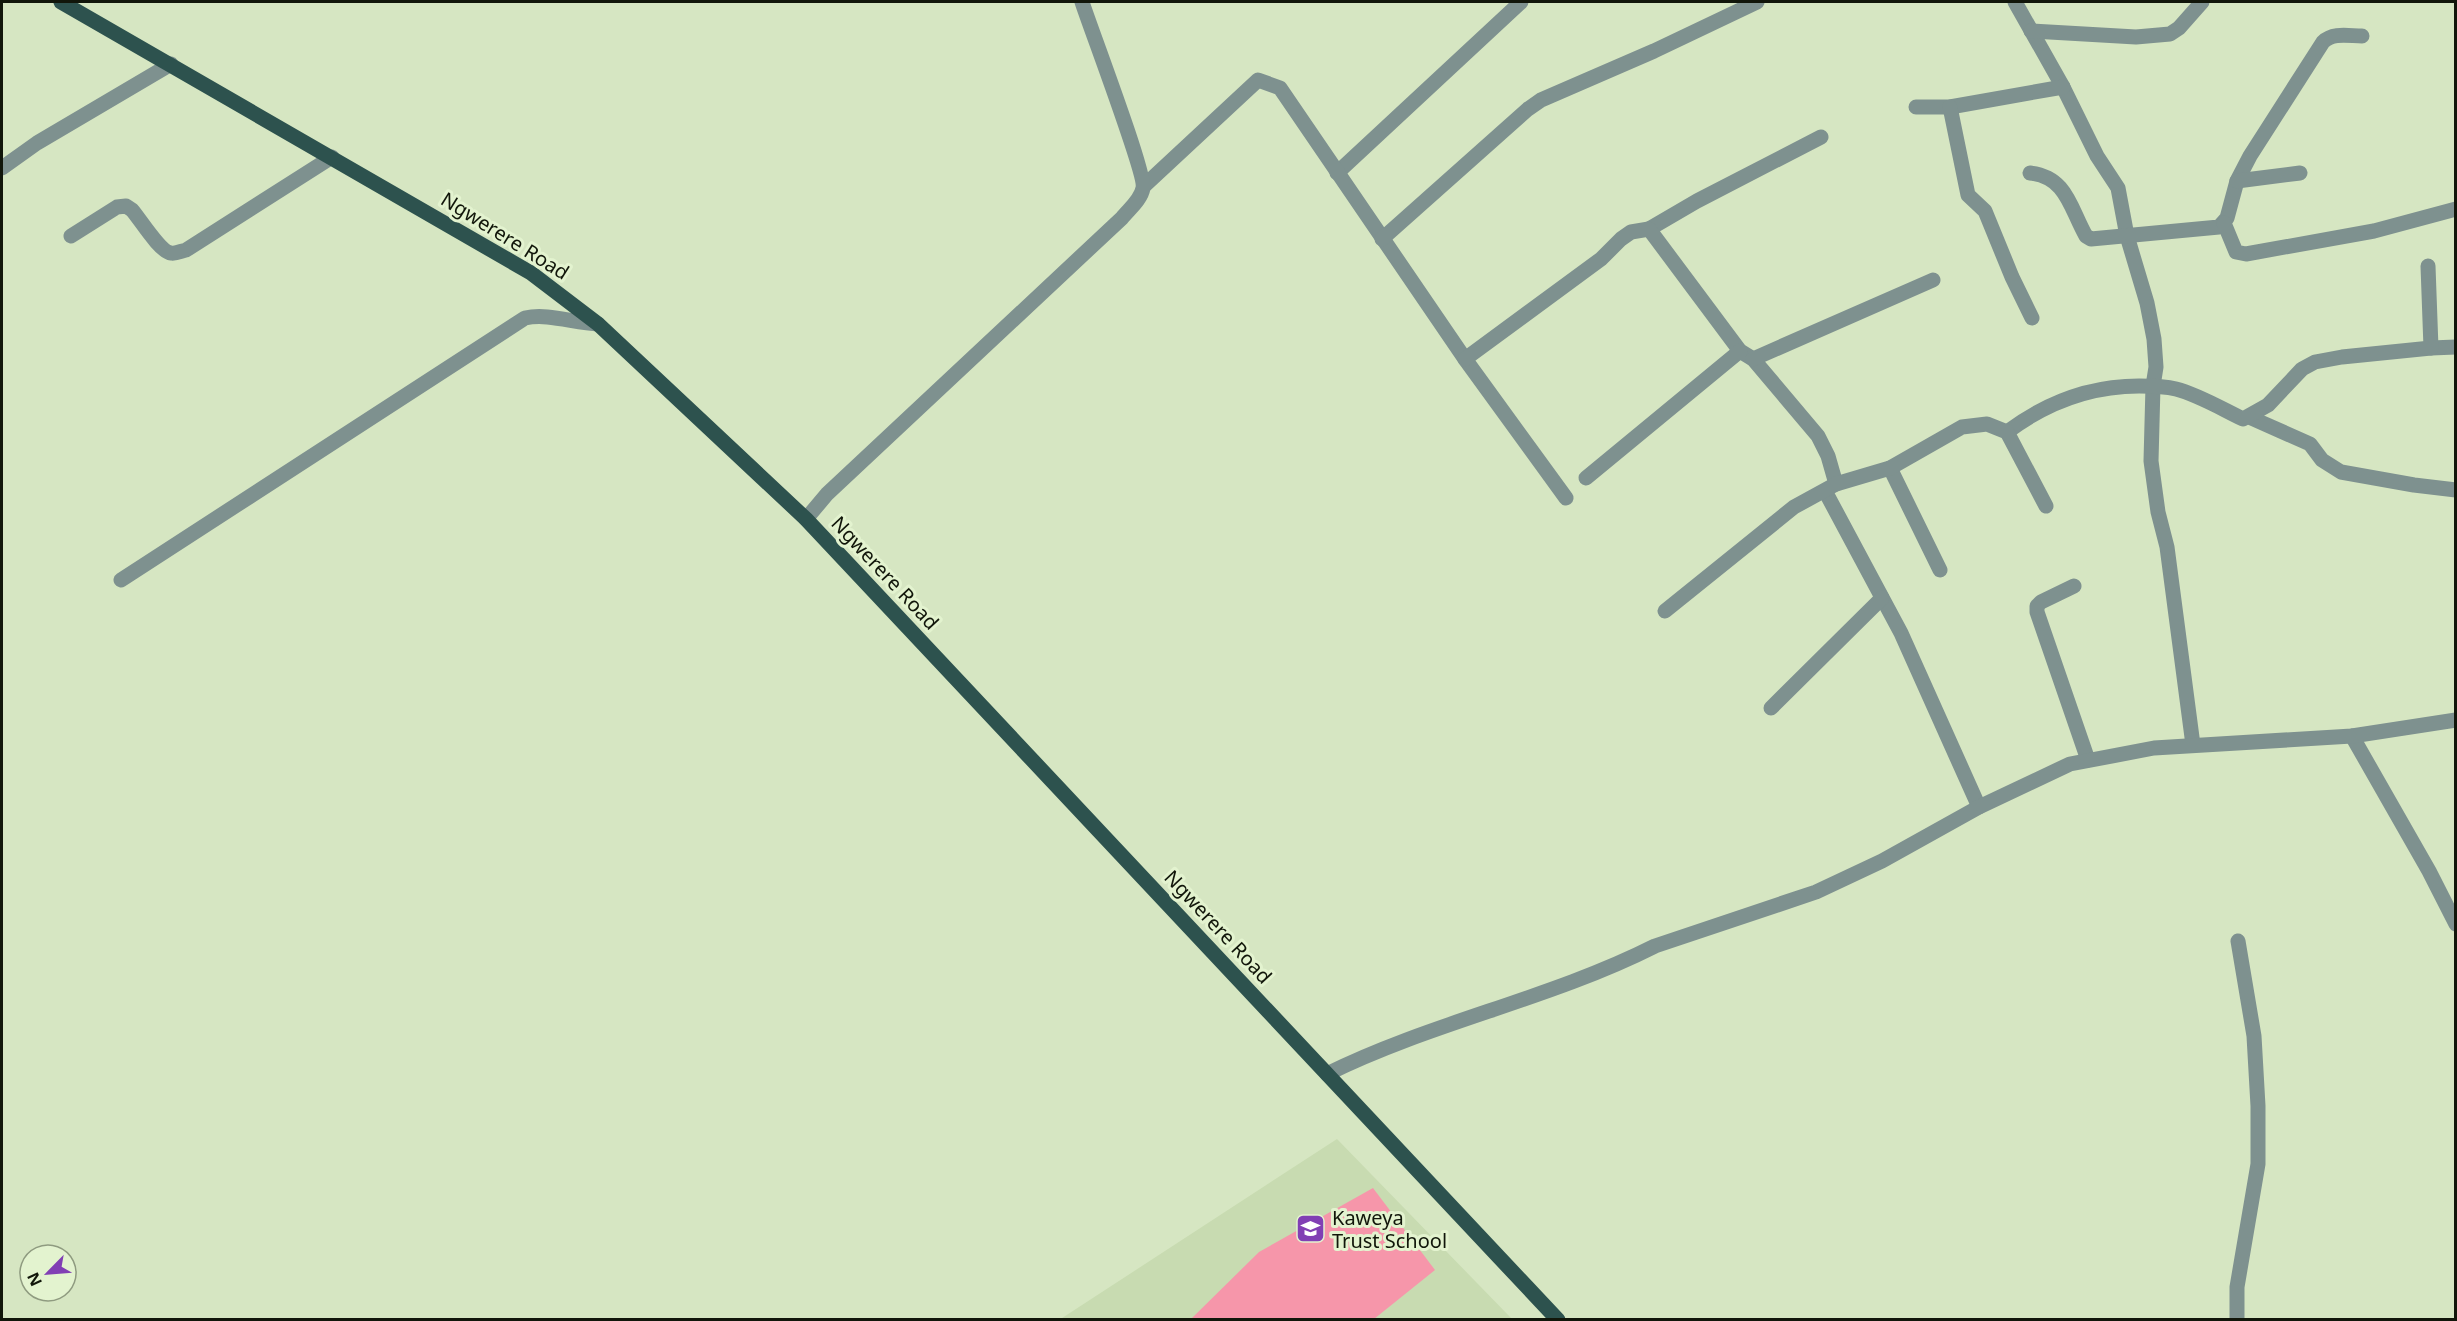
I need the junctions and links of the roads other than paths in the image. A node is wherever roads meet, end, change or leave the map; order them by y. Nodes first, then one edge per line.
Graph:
1 (61, 2) edge
2 (1082, 2) edge
3 (1521, 2) edge
4 (1757, 2) edge
5 (2015, 2) edge
6 (2202, 2) edge
7 (2031, 31) junction
8 (2362, 36) dead end
9 (171, 64) junction
10 (2063, 87) junction
11 (1917, 107) dead end
12 (1950, 107) junction
13 (1821, 137) dead end
14 (332, 157) junction
15 (2, 168) edge
16 (1337, 173) junction
17 (2030, 173) dead end
18 (2300, 173) dead end
19 (2237, 181) junction
20 (1144, 186) junction
21 (2456, 209) edge
22 (2224, 223) junction
23 (1650, 229) junction
24 (71, 236) dead end
25 (2127, 236) junction
26 (1382, 239) junction
27 (2428, 266) dead end
28 (1933, 280) dead end
29 (2032, 318) dead end
30 (598, 324) junction
31 (2456, 347) edge
32 (2431, 348) junction
33 (1746, 355) junction
34 (1465, 359) junction
35 (2152, 386) junction
36 (2249, 417) junction
37 (2007, 432) junction
38 (1890, 468) junction
39 (1586, 478) dead end
40 (1830, 487) junction
41 (2456, 490) edge
42 (1566, 498) dead end
43 (2046, 506) dead end
44 (806, 519) junction
45 (1940, 570) dead end
46 (121, 580) dead end
47 (2074, 586) dead end
48 (1882, 598) junction
49 (1665, 611) dead end
50 (1770, 708) dead end
51 (2456, 720) edge
52 (2352, 736) junction
53 (2193, 745) junction
54 (2088, 760) junction
55 (1979, 807) junction
56 (2456, 924) edge
57 (2238, 941) dead end
58 (1328, 1074) junction
59 (1558, 1320) edge
60 (2237, 1320) edge

1 - 9 main road, Ngwerere Road
2 - 20 street
3 - 16 street
4 - 26 street
5 - 7 street
6 - 7 street
7 - 10 street
8 - 19 street
9 - 14 main road, Ngwerere Road
9 - 15 street
10 - 12 street
10 - 25 street
11 - 12 street
12 - 29 street
13 - 23 street
14 - 24 street
14 - 30 main road, Ngwerere Road
16 - 20 street
16 - 26 street
17 - 25 street
18 - 19 street
19 - 22 street
20 - 44 street
21 - 22 street
22 - 25 street
23 - 33 street
23 - 34 street
25 - 35 street
26 - 34 street
27 - 32 street
28 - 33 street
30 - 44 main road, Ngwerere Road
30 - 46 street
31 - 32 street
32 - 36 street
33 - 39 street
33 - 40 street
34 - 42 street
35 - 36 street
35 - 37 street
35 - 53 street
36 - 41 street
37 - 38 street
37 - 43 street
38 - 40 street
38 - 45 street
40 - 48 street
40 - 49 street
44 - 58 main road, Ngwerere Road
47 - 54 street
48 - 50 street
48 - 55 street
51 - 52 street
52 - 53 street
52 - 56 street
53 - 54 street
54 - 55 street
55 - 58 street
57 - 60 street
58 - 59 main road, Ngwerere Road

